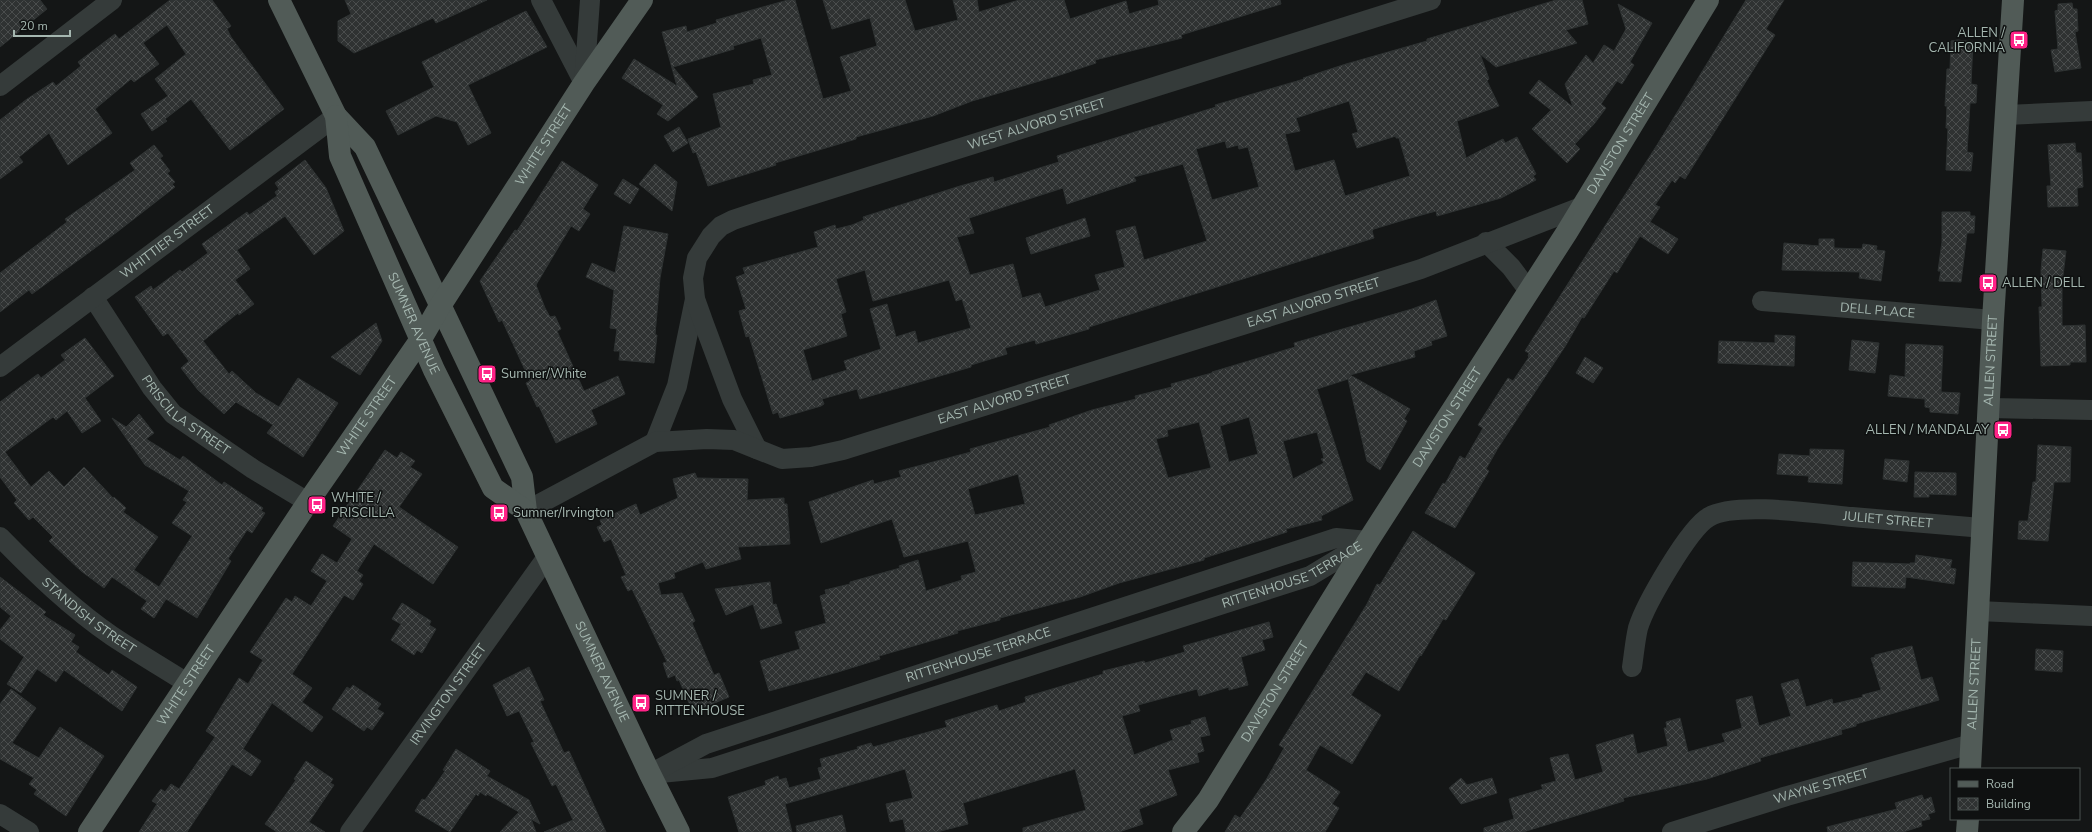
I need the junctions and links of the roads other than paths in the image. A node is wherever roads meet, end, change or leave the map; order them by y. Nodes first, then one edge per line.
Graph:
1 (112, 0) edge
2 (279, 0) edge
3 (541, 0) edge
4 (590, 0) edge
5 (642, 0) edge
6 (1431, 0) edge
7 (1708, 0) edge
8 (2013, 0) edge
9 (584, 83) junction
10 (0, 86) edge
11 (2092, 111) edge
12 (2006, 115) junction
13 (336, 116) junction
14 (1581, 207) junction
15 (1486, 242) junction
16 (1529, 291) junction
17 (93, 297) junction
18 (695, 299) junction
19 (1762, 301) dead end
20 (440, 306) junction
21 (1993, 320) junction
22 (421, 339) junction
23 (0, 367) edge
24 (1988, 408) junction
25 (2092, 410) edge
26 (655, 442) junction
27 (757, 448) junction
28 (308, 502) junction
29 (526, 511) junction
30 (1982, 528) junction
31 (0, 537) edge
32 (1368, 541) junction
33 (548, 557) junction
34 (1978, 611) junction
35 (2092, 616) edge
36 (1632, 667) dead end
37 (187, 683) junction
38 (1971, 744) junction
39 (1970, 768) edge
40 (650, 774) junction
41 (0, 814) edge
42 (1968, 820) edge
43 (29, 832) edge
44 (89, 832) edge
45 (350, 832) edge
46 (680, 832) edge
47 (1183, 832) edge
48 (1672, 832) edge
49 (1967, 832) edge

1 - 10 street
2 - 13 main road, SUMNER AVENUE
3 - 9 street
4 - 9 street
5 - 9 main road, WHITE STREET
6 - 18 street, WEST ALVORD STREET
7 - 14 main road, DAVISTON STREET
8 - 12 main road, ALLEN STREET
9 - 20 main road, WHITE STREET
11 - 12 street
12 - 21 main road, ALLEN STREET
13 - 17 street, WHITTIER STREET
13 - 20 main road, SUMNER AVENUE
13 - 22 main road, SUMNER AVENUE
14 - 15 street, EAST ALVORD STREET
14 - 16 main road, DAVISTON STREET
15 - 16 street
15 - 27 street, EAST ALVORD STREET
16 - 32 main road, DAVISTON STREET
17 - 23 street, WHITTIER STREET
17 - 28 street, PRISCILLA STREET
18 - 26 street, WEST ALVORD STREET
18 - 27 street, WEST ALVORD STREET
19 - 21 street, DELL PLACE
20 - 22 main road, WHITE STREET
20 - 29 main road, SUMNER AVENUE
21 - 24 main road, ALLEN STREET
22 - 28 main road, WHITE STREET
22 - 29 main road, SUMNER AVENUE
24 - 25 street
24 - 30 main road, ALLEN STREET
26 - 27 street, EAST ALVORD STREET
26 - 29 street, EAST ALVORD STREET
28 - 37 main road, WHITE STREET
29 - 33 main road, SUMNER AVENUE
30 - 34 main road, ALLEN STREET
30 - 36 street, JULIET STREET
31 - 37 street, STANDISH STREET
32 - 40 street, RITTENHOUSE TERRACE
32 - 40 street, RITTENHOUSE TERRACE
32 - 47 main road, DAVISTON STREET
33 - 40 main road, SUMNER AVENUE
33 - 45 street, IRVINGTON STREET
34 - 35 street
34 - 38 main road, ALLEN STREET
37 - 44 main road, WHITE STREET
38 - 39 main road, ALLEN STREET
38 - 48 street, WAYNE STREET
40 - 46 main road, SUMNER AVENUE
41 - 43 street
42 - 49 main road

